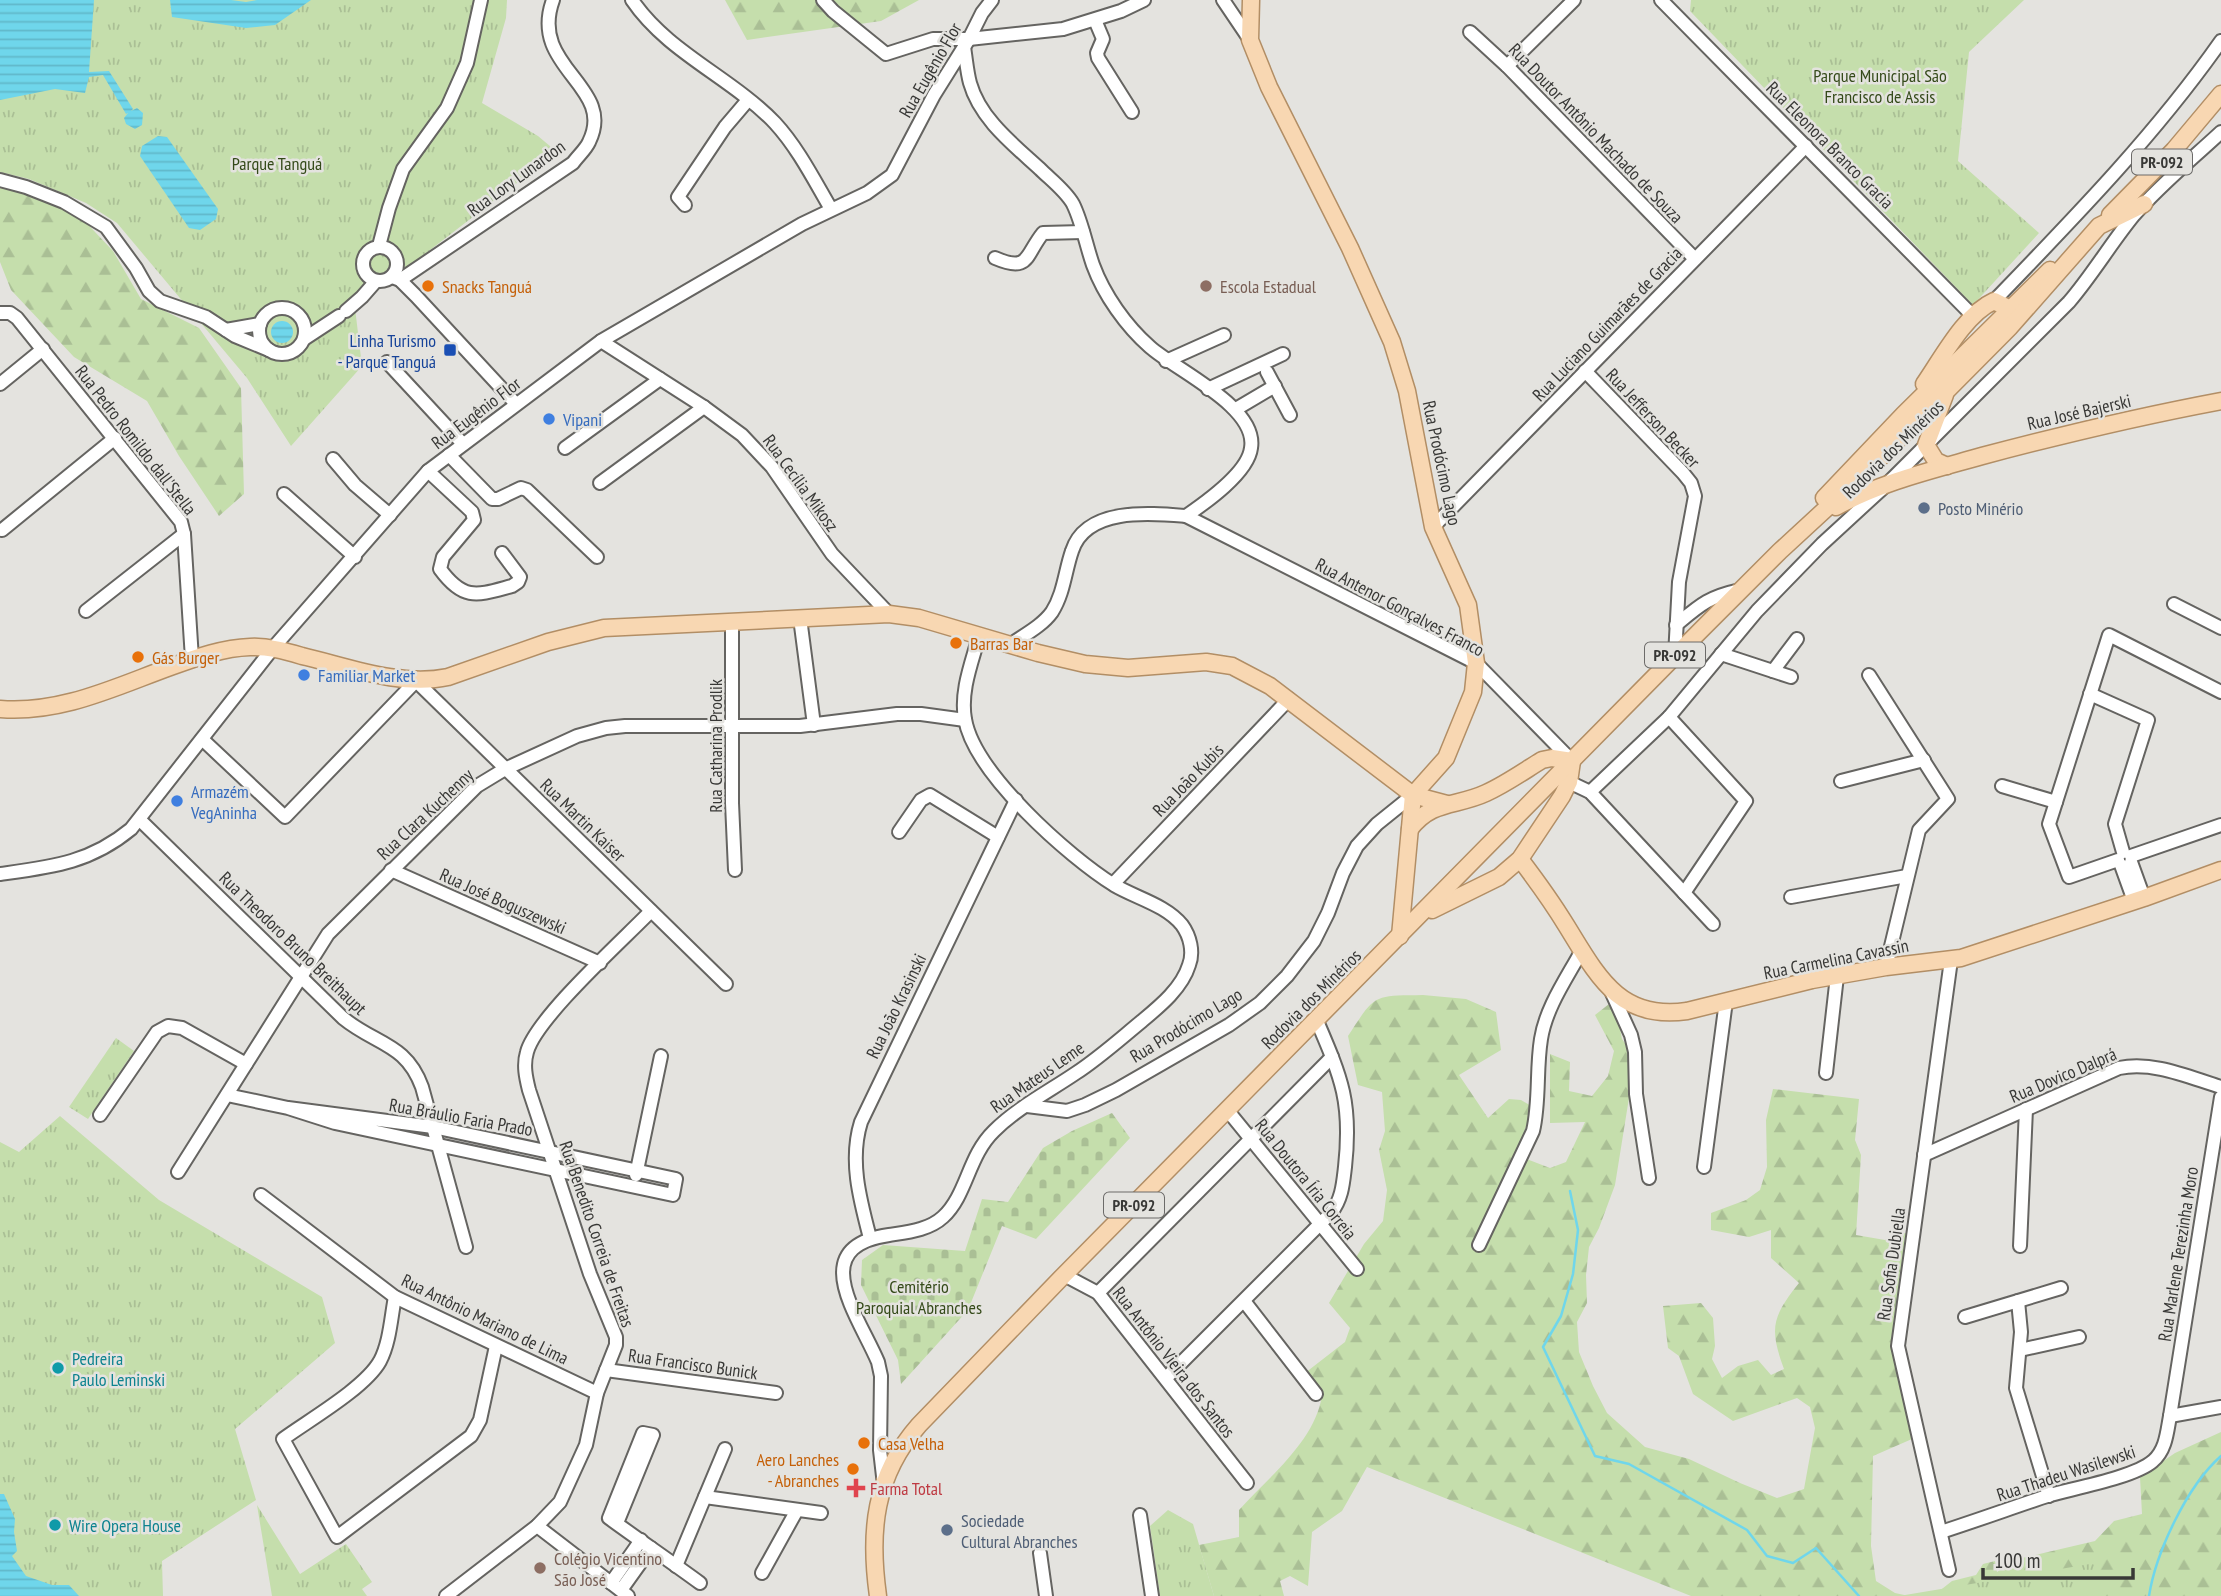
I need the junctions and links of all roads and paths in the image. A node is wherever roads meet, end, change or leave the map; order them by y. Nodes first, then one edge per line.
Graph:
1 (481, 0) edge
2 (553, 0) edge
3 (632, 0) edge
4 (823, 0) edge
5 (992, 0) edge
6 (1142, 0) edge
7 (1223, 0) edge
8 (1251, 0) edge
9 (1574, 0) edge
10 (1661, 0) edge
11 (1095, 20) junction
12 (1470, 32) dead end
13 (1250, 40) junction
14 (2221, 41) edge
15 (967, 43) junction
16 (1507, 66) junction
17 (2221, 94) edge
18 (748, 100) junction
19 (1132, 112) dead end
20 (2221, 132) edge
21 (1806, 146) junction
22 (0, 180) edge
23 (2144, 204) junction
24 (685, 205) dead end
25 (831, 209) junction
26 (2099, 226) junction
27 (1083, 232) junction
28 (379, 246) junction
29 (995, 258) dead end
30 (1695, 259) junction
31 (396, 278) junction
32 (376, 281) junction
33 (2031, 287) junction
34 (1994, 300) junction
35 (2010, 309) junction
36 (0, 313) edge
37 (1973, 316) junction
38 (260, 324) junction
39 (2010, 327) junction
40 (226, 330) junction
41 (1224, 335) dead end
42 (304, 339) junction
43 (1978, 340) junction
44 (601, 341) junction
45 (43, 349) junction
46 (269, 350) junction
47 (1283, 354) dead end
48 (1166, 361) junction
49 (387, 362) dead end
50 (1584, 371) junction
51 (1267, 372) dead end
52 (660, 379) junction
53 (0, 384) edge
54 (1275, 386) junction
55 (1208, 388) junction
56 (1948, 388) junction
57 (2221, 401) edge
58 (516, 404) junction
59 (704, 407) junction
60 (1236, 409) junction
61 (1290, 415) dead end
62 (1903, 415) junction
63 (115, 438) junction
64 (463, 444) junction
65 (1926, 445) junction
66 (565, 448) dead end
67 (1865, 453) junction
68 (449, 455) junction
69 (333, 459) dead end
70 (1947, 466) junction
71 (1868, 470) junction
72 (428, 471) junction
73 (600, 483) dead end
74 (1884, 486) junction
75 (284, 494) dead end
76 (390, 515) junction
77 (1186, 516) junction
78 (1809, 524) junction
79 (1433, 527) junction
80 (2, 530) dead end
81 (184, 534) junction
82 (1780, 551) junction
83 (502, 553) dead end
84 (355, 557) junction
85 (597, 557) dead end
86 (1740, 590) junction
87 (2174, 604) dead end
88 (86, 611) dead end
89 (889, 614) junction
90 (800, 618) junction
91 (732, 623) junction
92 (1676, 625) junction
93 (2221, 628) edge
94 (979, 636) junction
95 (1797, 639) dead end
96 (1010, 645) junction
97 (273, 648) junction
98 (1721, 654) junction
99 (1675, 656) junction
100 (192, 659) junction
101 (1476, 663) junction
102 (1773, 671) junction
103 (1869, 675) dead end
104 (1791, 677) dead end
105 (416, 681) junction
106 (2221, 692) edge
107 (2090, 694) junction
108 (1289, 699) junction
109 (0, 709) edge
110 (1668, 717) junction
111 (965, 720) junction
112 (814, 725) junction
113 (732, 726) junction
114 (202, 739) junction
115 (1924, 760) junction
116 (1572, 761) junction
117 (505, 769) junction
118 (1841, 781) dead end
119 (1569, 782) junction
120 (2002, 786) dead end
121 (1590, 792) junction
122 (1413, 795) junction
123 (1016, 800) junction
124 (2056, 802) junction
125 (1447, 804) junction
126 (140, 820) junction
127 (2221, 825) edge
128 (1410, 829) junction
129 (899, 832) dead end
130 (998, 837) junction
131 (1520, 859) junction
132 (2125, 859) junction
133 (391, 870) junction
134 (735, 870) dead end
135 (2221, 870) edge
136 (0, 874) edge
137 (1907, 876) junction
138 (1113, 884) junction
139 (1684, 893) junction
140 (1791, 897) dead end
141 (2139, 900) junction
142 (651, 911) junction
143 (1420, 915) junction
144 (1713, 924) dead end
145 (1400, 936) junction
146 (1582, 950) junction
147 (1951, 960) junction
148 (600, 963) junction
149 (1886, 967) junction
150 (300, 976) junction
151 (1837, 976) junction
152 (726, 984) dead end
153 (1611, 991) junction
154 (1726, 1001) junction
155 (1317, 1021) junction
156 (661, 1056) dead end
157 (1332, 1056) junction
158 (246, 1064) junction
159 (1826, 1073) dead end
160 (2221, 1087) edge
161 (227, 1095) junction
162 (2221, 1097) edge
163 (1027, 1106) junction
164 (288, 1108) junction
165 (2026, 1109) junction
166 (1228, 1111) junction
167 (100, 1115) dead end
168 (433, 1127) junction
169 (1251, 1139) junction
170 (438, 1145) junction
171 (550, 1152) junction
172 (1924, 1155) junction
173 (1704, 1167) dead end
174 (556, 1170) junction
175 (637, 1170) junction
176 (178, 1172) dead end
177 (1649, 1178) dead end
178 (634, 1186) junction
179 (261, 1195) dead end
180 (1320, 1224) junction
181 (870, 1238) junction
182 (1479, 1245) dead end
183 (2020, 1246) dead end
184 (466, 1247) dead end
185 (1357, 1269) dead end
186 (1064, 1275) junction
187 (2061, 1289) dead end
188 (1098, 1293) junction
189 (395, 1297) junction
190 (1244, 1301) junction
191 (2018, 1301) junction
192 (1965, 1317) dead end
193 (2079, 1337) dead end
194 (496, 1346) junction
195 (2020, 1350) junction
196 (606, 1370) junction
197 (1166, 1378) junction
198 (597, 1393) junction
199 (776, 1393) dead end
200 (1316, 1394) dead end
201 (2221, 1408) edge
202 (2170, 1416) junction
203 (725, 1449) dead end
204 (1247, 1483) dead end
205 (884, 1485) junction
206 (2049, 1496) junction
207 (705, 1497) junction
208 (797, 1510) junction
209 (821, 1513) dead end
210 (1140, 1515) dead end
211 (617, 1523) junction
212 (537, 1525) junction
213 (1941, 1532) junction
214 (646, 1544) junction
215 (1040, 1553) dead end
216 (676, 1566) junction
217 (1949, 1570) dead end
218 (762, 1573) dead end
219 (700, 1583) dead end
220 (620, 1590) edge
221 (446, 1596) edge
222 (878, 1596) edge
223 (1046, 1596) edge
224 (1152, 1596) edge

1 - 28 street
2 - 31 street, Rua Lory Lunardon
3 - 18 street
4 - 15 street
5 - 15 street, Rua Eugênio Flor
6 - 11 street
7 - 13 street
8 - 13 main road, Rua Prodócimo Lago
9 - 16 street
10 - 21 street, Rua Eleonora Branco Gracia
11 - 15 street
11 - 19 street
12 - 16 street, Rua Doutor Antônio Machado de Souza
13 - 79 main road, Rua Prodócimo Lago
14 - 34 street, PR-092
15 - 25 street, Rua Eugênio Flor
15 - 27 street
16 - 30 street, Rua Doutor Antônio Machado de Souza
17 - 26 main road, Rodovia dos Minérios / PR-092
18 - 24 street
18 - 25 street
20 - 23 street, Rodovia dos Minérios / PR-092
21 - 30 street, Rua Luciano Guimarães de Gracia
21 - 37 street, Rua Eleonora Branco Gracia
22 - 40 street
23 - 26 main road
23 - 65 street, Rodovia dos Minérios / PR-092
25 - 44 street, Rua Eugênio Flor
26 - 33 main road, Rodovia dos Minérios / PR-092
26 - 39 main road, Rodovia dos Minérios / PR-092
27 - 29 street
27 - 48 street
28 - 31 street
28 - 32 street
30 - 50 street, Rua Luciano Guimarães de Gracia
31 - 32 street
31 - 58 street
32 - 42 street
33 - 34 main road
33 - 35 main road, Rodovia dos Minérios / PR-092
34 - 35 main road
34 - 37 main road
35 - 39 main road
35 - 43 main road, Rodovia dos Minérios / PR-092
36 - 45 street, Rua Pedro Romildo dall'Stella
37 - 43 main road
37 - 62 main road
38 - 40 street
38 - 42 street
38 - 46 street
39 - 56 main road, Rodovia dos Minérios / PR-092
40 - 46 street
41 - 48 street
42 - 46 street
43 - 62 main road, Rodovia dos Minérios / PR-092
44 - 52 street, Rua Cecília Mikosz
44 - 58 street, Rua Eugênio Flor
45 - 53 street
45 - 63 street, Rua Pedro Romildo dall'Stella
47 - 55 street
48 - 55 street
49 - 64 street
50 - 79 street, Rua Luciano Guimarães de Gracia
50 - 92 street, Rua Jefferson Becker
51 - 54 street
52 - 59 street, Rua Cecília Mikosz
52 - 66 street
54 - 60 street
54 - 61 street
55 - 60 street
56 - 65 main road
56 - 71 main road, Rodovia dos Minérios / PR-092
57 - 70 main road, Rua José Bajerski
58 - 64 street, Rua Eugênio Flor
59 - 73 street
59 - 89 street, Rua Cecília Mikosz
60 - 77 street
62 - 67 main road, Rodovia dos Minérios / PR-092
63 - 80 street
63 - 81 street, Rua Pedro Romildo dall'Stella
64 - 68 street, Rua Eugênio Flor
65 - 70 main road
65 - 74 street, Rodovia dos Minérios / PR-092
67 - 71 main road
67 - 82 main road, Rodovia dos Minérios / PR-092
68 - 72 street, Rua Eugênio Flor
68 - 85 street
69 - 76 street
70 - 74 main road, Rua José Bajerski
71 - 74 main road
71 - 78 main road, Rodovia dos Minérios / PR-092
72 - 76 street, Rua Eugênio Flor
72 - 83 street
74 - 78 main road, Rua José Bajerski
74 - 98 street, Rodovia dos Minérios / PR-092
75 - 84 street
76 - 84 street, Rua Eugênio Flor
77 - 96 street
77 - 101 street, Rua Antenor Gonçalves Franco
78 - 82 main road, Rodovia dos Minérios / PR-092
79 - 101 main road, Rua Prodócimo Lago
81 - 88 street
81 - 100 street, Rua Pedro Romildo dall'Stella
82 - 86 main road, Rodovia dos Minérios / PR-092
84 - 97 street, Rua Eugênio Flor
86 - 92 street
86 - 99 main road, Rodovia dos Minérios / PR-092
87 - 93 street
89 - 90 main road
89 - 94 main road
90 - 91 main road
90 - 112 street
91 - 105 main road
91 - 113 street, Rua Catharina Prodlik
92 - 99 street, Rua Jefferson Becker
94 - 96 main road
94 - 111 street, Rua Mateus Leme
95 - 102 street
96 - 108 main road
97 - 100 main road
97 - 105 main road
97 - 114 street, Rua Eugênio Flor
98 - 102 street
98 - 110 street, Rodovia dos Minérios / PR-092
99 - 116 main road, Rodovia dos Minérios / PR-092
100 - 109 main road
101 - 116 street, Rua Antenor Gonçalves Franco
101 - 122 main road, Rua Prodócimo Lago
102 - 104 street
103 - 115 street
105 - 114 street
105 - 117 street, Rua Martin Kaiser
106 - 107 street
107 - 124 street
107 - 132 street
108 - 122 main road
108 - 138 street, Rua João Kubis
110 - 121 street, Rodovia dos Minérios / PR-092
110 - 139 street
111 - 112 street, Rua Clara Kuchenny
111 - 123 street, Rua Mateus Leme
112 - 113 street, Rua Clara Kuchenny
113 - 117 street, Rua Clara Kuchenny
113 - 134 street, Rua Catharina Prodlik
114 - 126 street, Rua Eugênio Flor
115 - 118 street
115 - 137 street
116 - 119 main road
116 - 125 main road
116 - 143 main road, Rodovia dos Minérios / PR-092
117 - 133 street, Rua Clara Kuchenny
117 - 142 street, Rua Martin Kaiser
119 - 121 street
119 - 131 main road
120 - 124 street
121 - 139 street
122 - 125 main road
122 - 128 main road
122 - 163 street, Rua Prodócimo Lago
123 - 130 street, Rua João Krasinski
123 - 138 street, Rua Mateus Leme
124 - 132 street
125 - 128 main road
126 - 136 street, Rua Eugênio Flor
126 - 150 street, Rua Theodoro Bruno Breithaupt
127 - 132 street
128 - 145 main road
129 - 130 street
130 - 181 street, Rua João Krasinski
131 - 143 main road
131 - 146 main road, Rua Carmelina Cavassin
132 - 141 street
133 - 148 street, Rua José Boguszewski
133 - 150 street, Rua Clara Kuchenny
135 - 141 main road, Rua Carmelina Cavassin
137 - 140 street
137 - 149 street
138 - 163 street, Rua Mateus Leme
139 - 144 street
141 - 147 main road, Rua Carmelina Cavassin
142 - 148 street, Rua Benedito Correia de Freitas
142 - 152 street, Rua Martin Kaiser
143 - 145 main road, Rodovia dos Minérios / PR-092
145 - 155 main road, Rodovia dos Minérios / PR-092
146 - 153 main road, Rua Carmelina Cavassin
146 - 182 street
147 - 149 main road, Rua Carmelina Cavassin
147 - 172 street, Rua Sofia Dubiella
148 - 171 street, Rua Benedito Correia de Freitas
149 - 151 main road, Rua Carmelina Cavassin
150 - 158 street, Rua Clara Kuchenny
150 - 168 street, Rua Theodoro Bruno Breithaupt
151 - 154 main road, Rua Carmelina Cavassin
151 - 159 street
153 - 154 main road, Rua Carmelina Cavassin
153 - 177 street
154 - 173 street
155 - 157 street
155 - 166 main road, Rodovia dos Minérios / PR-092
156 - 175 street
157 - 169 street
157 - 180 street
158 - 161 street, Rua Clara Kuchenny
158 - 167 street
160 - 165 street, Rua Dovico Dalprá
161 - 164 street, Rua Bráulio Faria Prado
161 - 176 street, Rua Clara Kuchenny
162 - 202 street, Rua Marlene Terezinha Moro
163 - 181 street, Rua Mateus Leme
164 - 168 street, Rua Bráulio Faria Prado
164 - 170 street, Rua Bráulio Faria Prado
165 - 172 street, Rua Dovico Dalprá
165 - 183 street
166 - 169 street, Rua Doutora Íria Correia
166 - 186 main road, Rodovia dos Minérios / PR-092
168 - 170 street, Rua Theodoro Bruno Breithaupt
168 - 171 street, Rua Bráulio Faria Prado
169 - 180 street, Rua Doutora Íria Correia
169 - 188 street
170 - 174 street, Rua Bráulio Faria Prado
170 - 184 street, Rua Theodoro Bruno Breithaupt
171 - 174 street, Rua Benedito Correia de Freitas
171 - 175 street, Rua Bráulio Faria Prado
172 - 213 street, Rua Sofia Dubiella
174 - 178 street, Rua Bráulio Faria Prado
174 - 196 street, Rua Benedito Correia de Freitas
175 - 178 street
175 - 178 street, Rua Bráulio Faria Prado
179 - 189 street, Rua Antônio Mariano de Lima
180 - 185 street, Rua Doutora Íria Correia
180 - 190 street
181 - 205 street
186 - 188 street, Rua Antônio Vieira dos Santos
186 - 205 main road, Rodovia dos Minérios / PR-092
187 - 191 street
188 - 197 street, Rua Antônio Vieira dos Santos
189 - 194 street, Rua Antônio Mariano de Lima
189 - 194 street
190 - 197 street
190 - 200 street
191 - 192 street
191 - 195 street
193 - 195 street
194 - 198 street, Rua Antônio Mariano de Lima
195 - 206 street
196 - 198 street, Rua Benedito Correia de Freitas
196 - 199 street, Rua Francisco Bunick
197 - 204 street, Rua Antônio Vieira dos Santos
198 - 212 street, Rua Benedito Correia de Freitas
201 - 202 street
202 - 206 street, Rua Thadeu Wasilewski
203 - 207 street
205 - 222 main road
206 - 213 street, Rua Thadeu Wasilewski
207 - 208 street
207 - 216 street
208 - 209 street
208 - 218 street
210 - 224 street
211 - 211 street
211 - 214 street
212 - 220 street
212 - 221 street, Rua Benedito Correia de Freitas
213 - 217 street, Rua Sofia Dubiella
214 - 216 street
214 - 220 street
215 - 223 street
216 - 219 street

